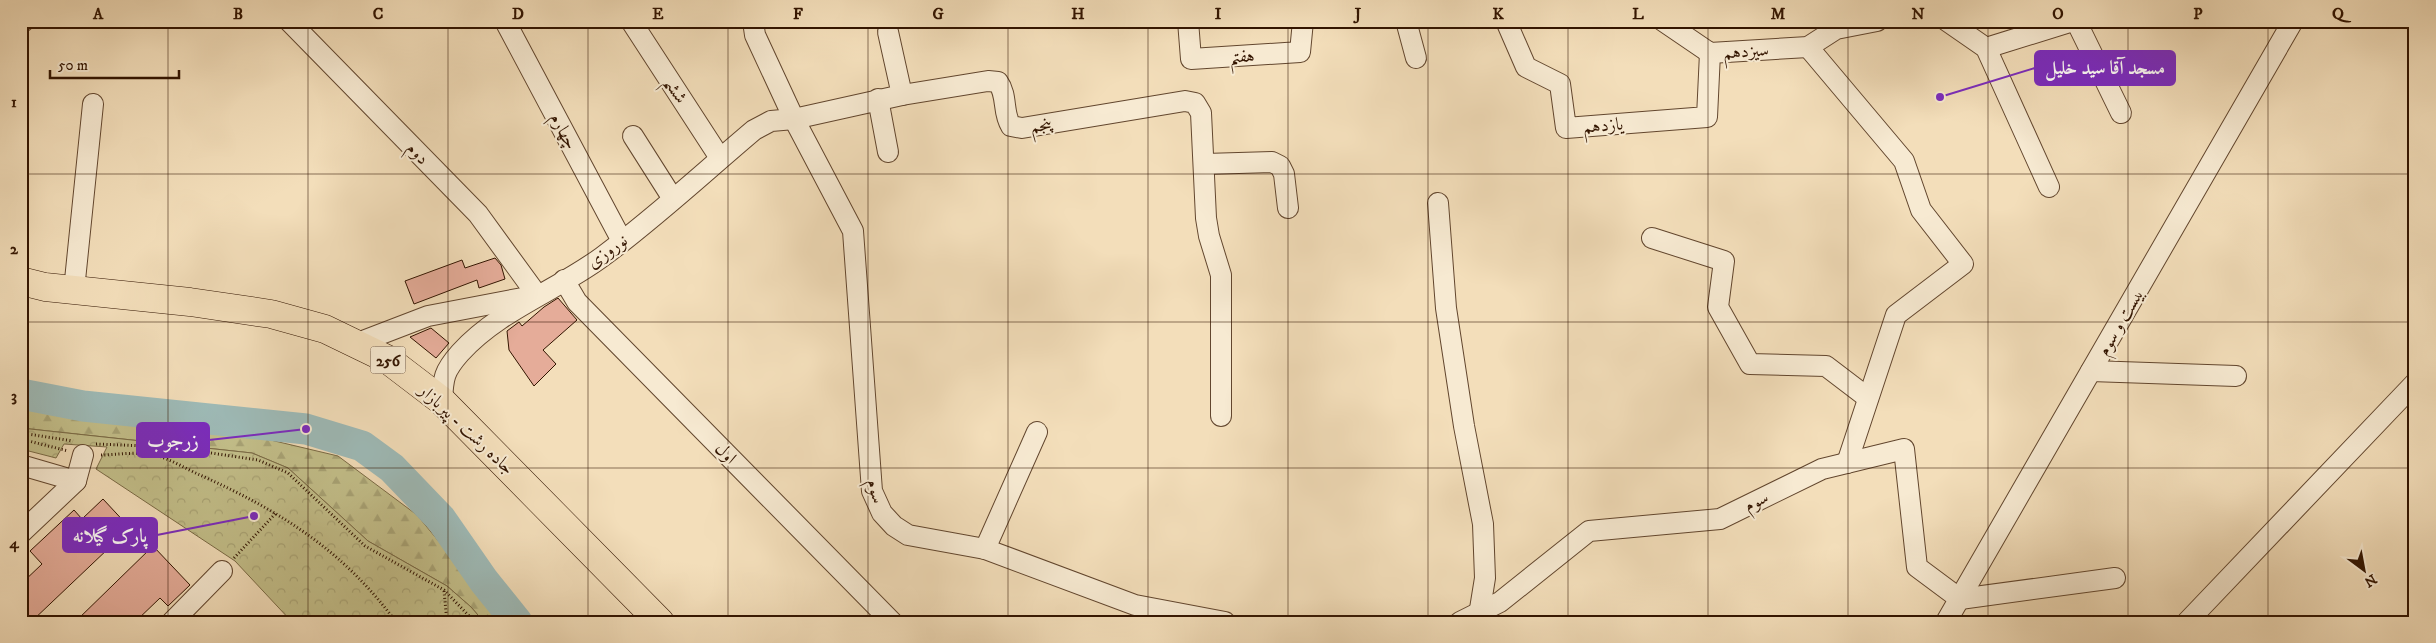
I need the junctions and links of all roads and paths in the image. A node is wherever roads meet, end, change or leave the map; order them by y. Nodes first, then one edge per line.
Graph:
1 (289, 21) edge
2 (505, 21) edge
3 (631, 21) edge
4 (753, 21) edge
5 (1188, 21) edge
6 (1303, 21) edge
7 (1406, 21) edge
8 (1506, 21) edge
9 (1663, 21) edge
10 (1877, 21) edge
11 (1947, 21) edge
12 (2074, 21) edge
13 (2293, 21) edge
14 (1834, 25) edge
15 (888, 32) dead end
16 (1808, 46) junction
17 (1986, 48) junction
18 (1710, 53) junction
19 (1416, 58) dead end
20 (902, 95) junction
21 (878, 100) junction
22 (94, 104) dead end
23 (2121, 113) dead end
24 (794, 119) junction
25 (633, 136) dead end
26 (888, 152) dead end
27 (720, 158) junction
28 (1205, 164) junction
29 (2048, 187) dead end
30 (673, 199) junction
31 (1438, 203) dead end
32 (1288, 208) dead end
33 (1652, 238) dead end
34 (622, 241) junction
35 (564, 280) junction
36 (21, 281) edge
37 (74, 290) junction
38 (537, 295) junction
39 (355, 344) junction
40 (2091, 371) junction
41 (2236, 376) dead end
42 (2415, 383) edge
43 (1868, 398) junction
44 (442, 401) junction
45 (1221, 416) dead end
46 (1037, 432) dead end
47 (21, 434) edge
48 (21, 438) edge
49 (84, 447) junction
50 (1847, 463) junction
51 (21, 465) edge
52 (76, 481) junction
53 (276, 513) junction
54 (21, 533) edge
55 (985, 549) junction
56 (222, 571) joint
57 (2115, 578) dead end
58 (444, 590) junction
59 (1960, 599) junction
60 (1470, 618) edge
61 (172, 622) edge
62 (396, 622) edge
63 (447, 622) edge
64 (476, 622) edge
65 (660, 622) edge
66 (892, 622) edge
67 (1225, 622) edge
68 (1946, 622) edge
69 (2187, 622) edge

1 - 38 street, دوم
2 - 34 street, چهارم
3 - 27 street, ششم
4 - 24 street, سوم
5 - 6 street, هفتم
7 - 19 street
8 - 18 street, یازدهم
9 - 18 street, سیزدهم
10 - 14 street
11 - 17 street
12 - 17 street
12 - 23 street
13 - 40 street, بیست و سوم
14 - 16 street
15 - 20 street
16 - 18 street, سیزدهم
16 - 43 street
17 - 29 street
20 - 21 street, پنجم
20 - 28 street, پنجم
21 - 24 street, پنجم
21 - 26 street
22 - 37 street
24 - 27 street, نوروزی
24 - 55 street, سوم
25 - 30 street
27 - 30 street, نوروزی
28 - 32 street
28 - 45 street
30 - 34 street, نوروزی
31 - 60 street
33 - 43 street
34 - 35 street, نوروزی
35 - 38 street, نوروزی
35 - 66 street, اول
36 - 37 main road, جاده رشت - پیربازار / 256
37 - 39 main road, جاده رشت - پیربازار / 256
38 - 39 street
38 - 44 street, نوروزی
39 - 44 main road, جاده رشت - پیربازار / 256
40 - 41 street
40 - 59 street, بیست و سوم
42 - 69 street
43 - 50 street
44 - 65 main road, جاده رشت - پیربازار / 256
46 - 55 street
47 - 49 path
48 - 49 path
49 - 52 street
49 - 53 path
49 - 58 path
50 - 59 street, سوم
50 - 60 street, سوم
51 - 52 street
52 - 54 street
53 - 56 path
53 - 62 path
55 - 67 street, سوم
56 - 61 street
57 - 59 street
58 - 63 path
58 - 64 path
59 - 68 street, بیست و سوم

